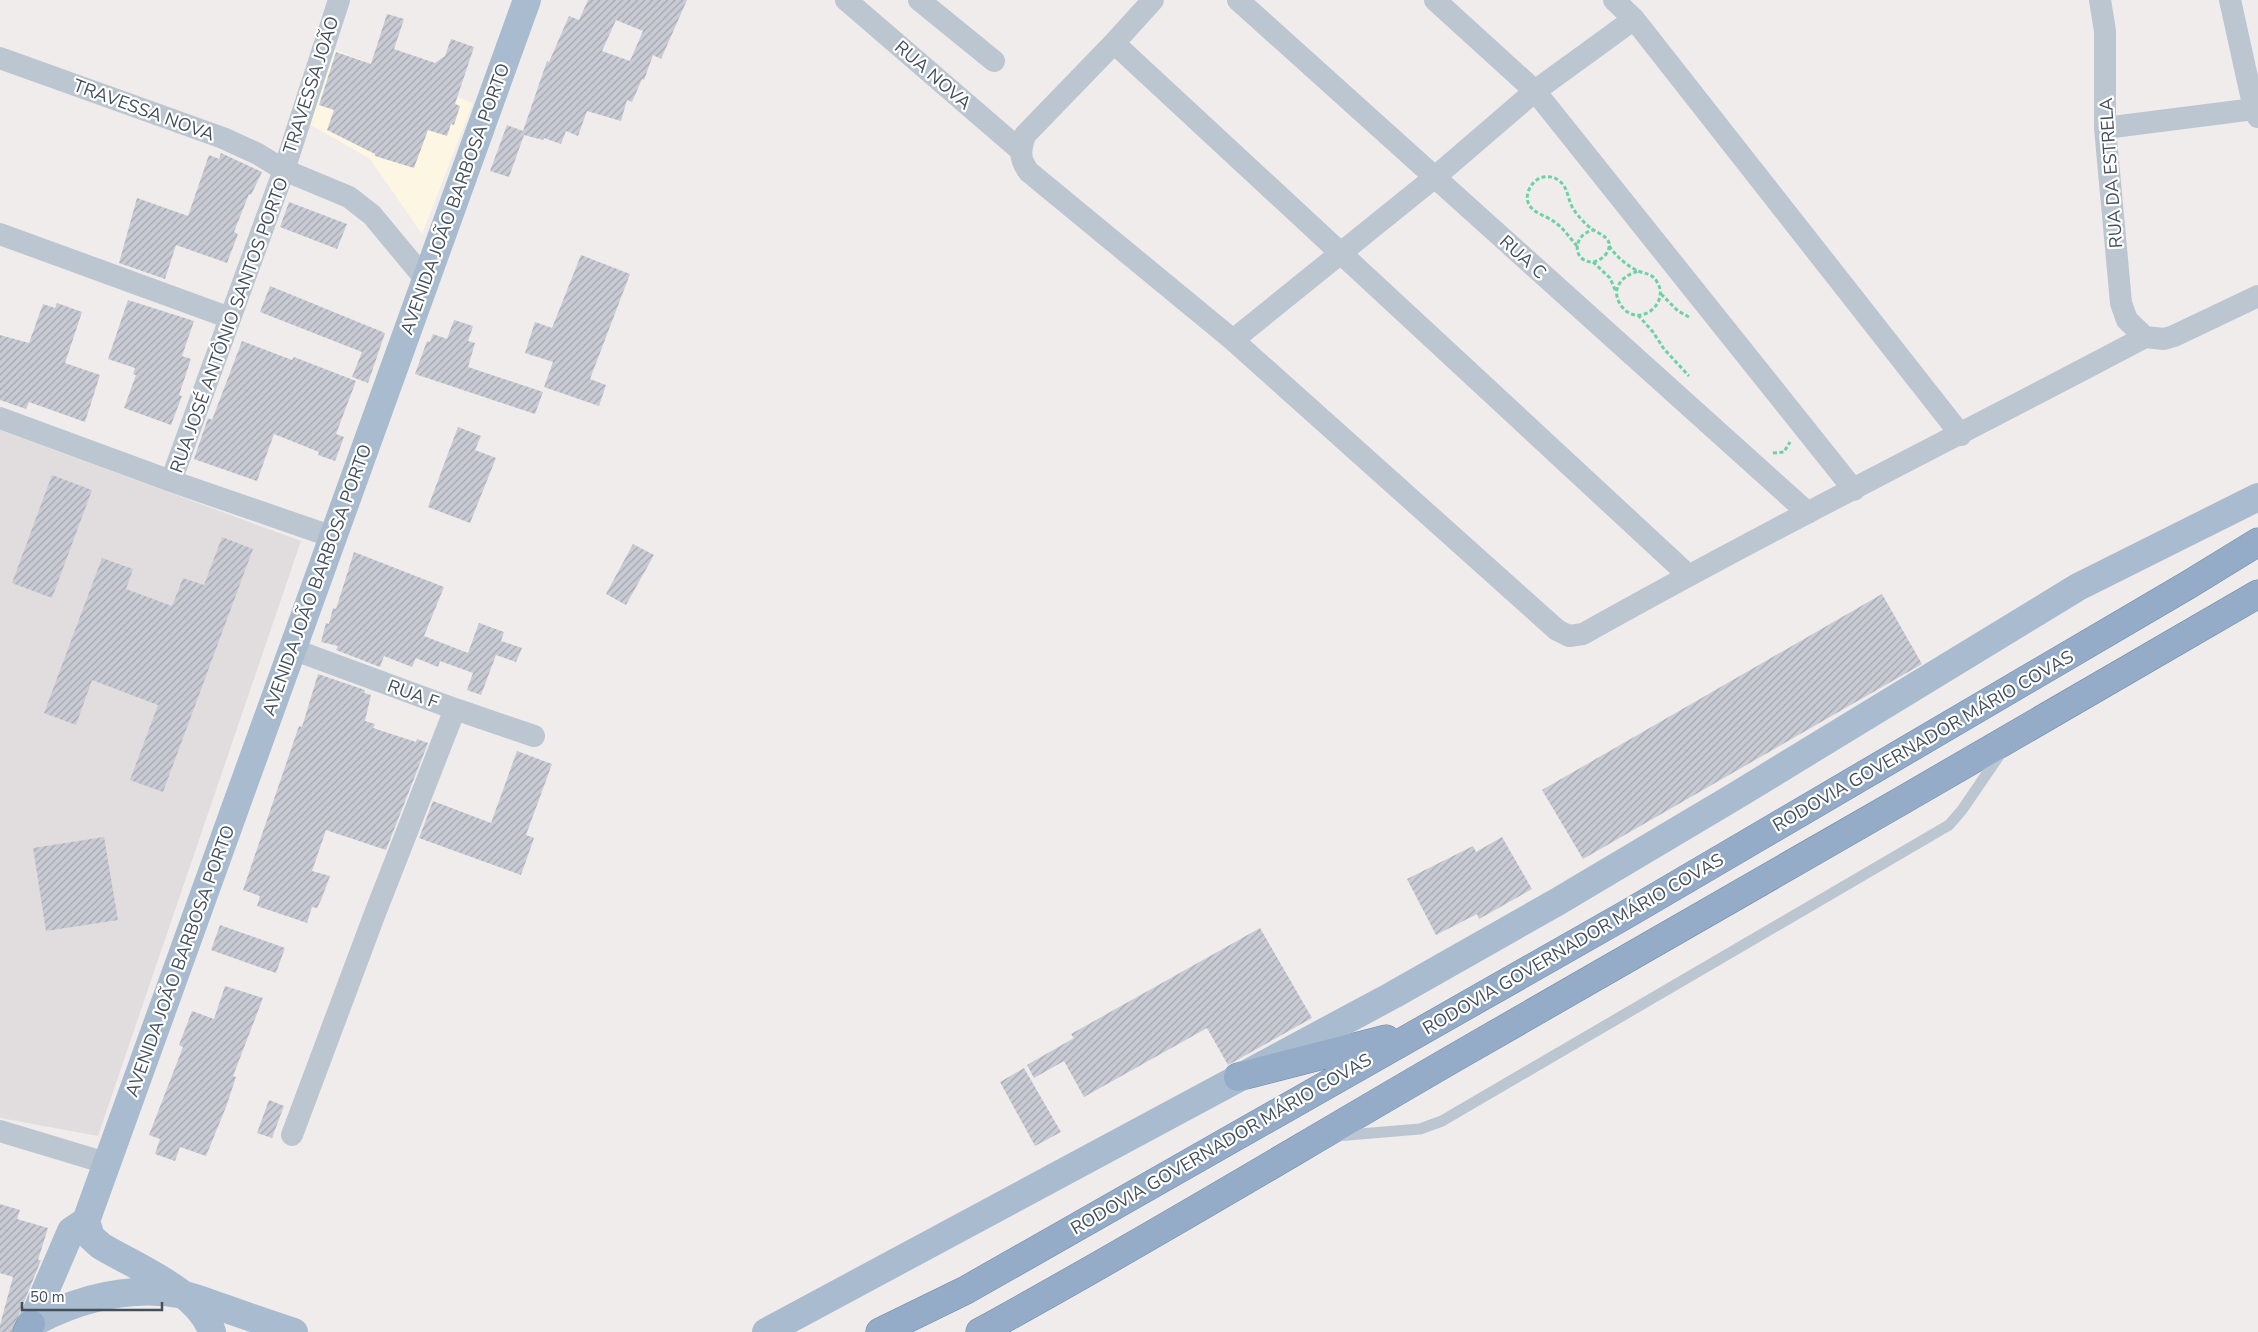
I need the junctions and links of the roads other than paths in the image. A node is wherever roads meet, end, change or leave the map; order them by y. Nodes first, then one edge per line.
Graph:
1 (339, 0) edge
2 (527, 0) edge
3 (847, 0) edge
4 (919, 0) edge
5 (1153, 0) edge
6 (1238, 0) edge
7 (1435, 0) edge
8 (1614, 0) edge
9 (2100, 0) edge
10 (2230, 0) edge
11 (1634, 19) junction
12 (1114, 43) junction
13 (0, 58) edge
14 (994, 61) dead end
15 (1535, 91) junction
16 (2256, 113) edge
17 (2105, 128) junction
18 (1020, 150) junction
19 (284, 170) junction
20 (1434, 177) junction
21 (0, 234) edge
22 (1341, 253) junction
23 (426, 280) junction
24 (2258, 296) edge
25 (230, 318) junction
26 (2145, 337) junction
27 (1233, 340) junction
28 (0, 418) edge
29 (1962, 435) junction
30 (171, 480) junction
31 (1854, 490) junction
32 (2258, 497) edge
33 (1808, 513) junction
34 (333, 536) junction
35 (2258, 542) edge
36 (1688, 575) junction
37 (2258, 594) edge
38 (292, 649) junction
39 (455, 710) junction
40 (534, 736) dead end
41 (2009, 740) junction
42 (1421, 1030) junction
43 (1238, 1077) junction
44 (0, 1131) edge
45 (292, 1135) dead end
46 (1319, 1137) junction
47 (106, 1165) junction
48 (86, 1222) junction
49 (187, 1296) junction
50 (30, 1329) edge
51 (212, 1332) edge
52 (294, 1332) edge
53 (766, 1332) edge
54 (880, 1332) edge
55 (980, 1332) edge

1 - 19 street, TRAVESSA JOÃO
2 - 23 main road, AVENIDA JOÃO BARBOSA PORTO
3 - 18 street, RUA NOVA
4 - 14 street
5 - 12 street
6 - 20 street, RUA C
7 - 15 street
8 - 11 street
9 - 17 street, RUA DA ESTRELA
10 - 16 street
11 - 15 street
11 - 29 street
12 - 18 street
12 - 22 street
13 - 19 street, TRAVESSA NOVA
15 - 20 street
15 - 31 street
16 - 17 street
17 - 26 street, RUA DA ESTRELA
18 - 27 street
19 - 23 street, RUA JOSÉ ANTÔNIO SANTOS PORTO
19 - 25 street, RUA JOSÉ ANTÔNIO SANTOS PORTO
20 - 22 street
20 - 33 street, RUA C
21 - 25 street
22 - 27 street
22 - 36 street
23 - 34 main road, AVENIDA JOÃO BARBOSA PORTO
24 - 26 street
25 - 30 street, RUA JOSÉ ANTÔNIO SANTOS PORTO
26 - 29 street
27 - 36 street
28 - 30 street
29 - 31 street
30 - 34 street
31 - 33 street
32 - 43 main road
33 - 36 street
34 - 38 main road, AVENIDA JOÃO BARBOSA PORTO
35 - 42 highway, RODOVIA GOVERNADOR MÁRIO COVAS
37 - 41 highway
38 - 39 street, RUA F
38 - 47 main road, AVENIDA JOÃO BARBOSA PORTO
39 - 40 street, RUA F
39 - 45 street
41 - 46 highway
41 - 46 lane
42 - 43 highway
42 - 54 highway, RODOVIA GOVERNADOR MÁRIO COVAS
43 - 53 main road
44 - 47 street
46 - 55 highway
47 - 48 main road, AVENIDA JOÃO BARBOSA PORTO
48 - 49 main road
48 - 50 main road
49 - 50 main road
49 - 51 main road
49 - 52 main road

